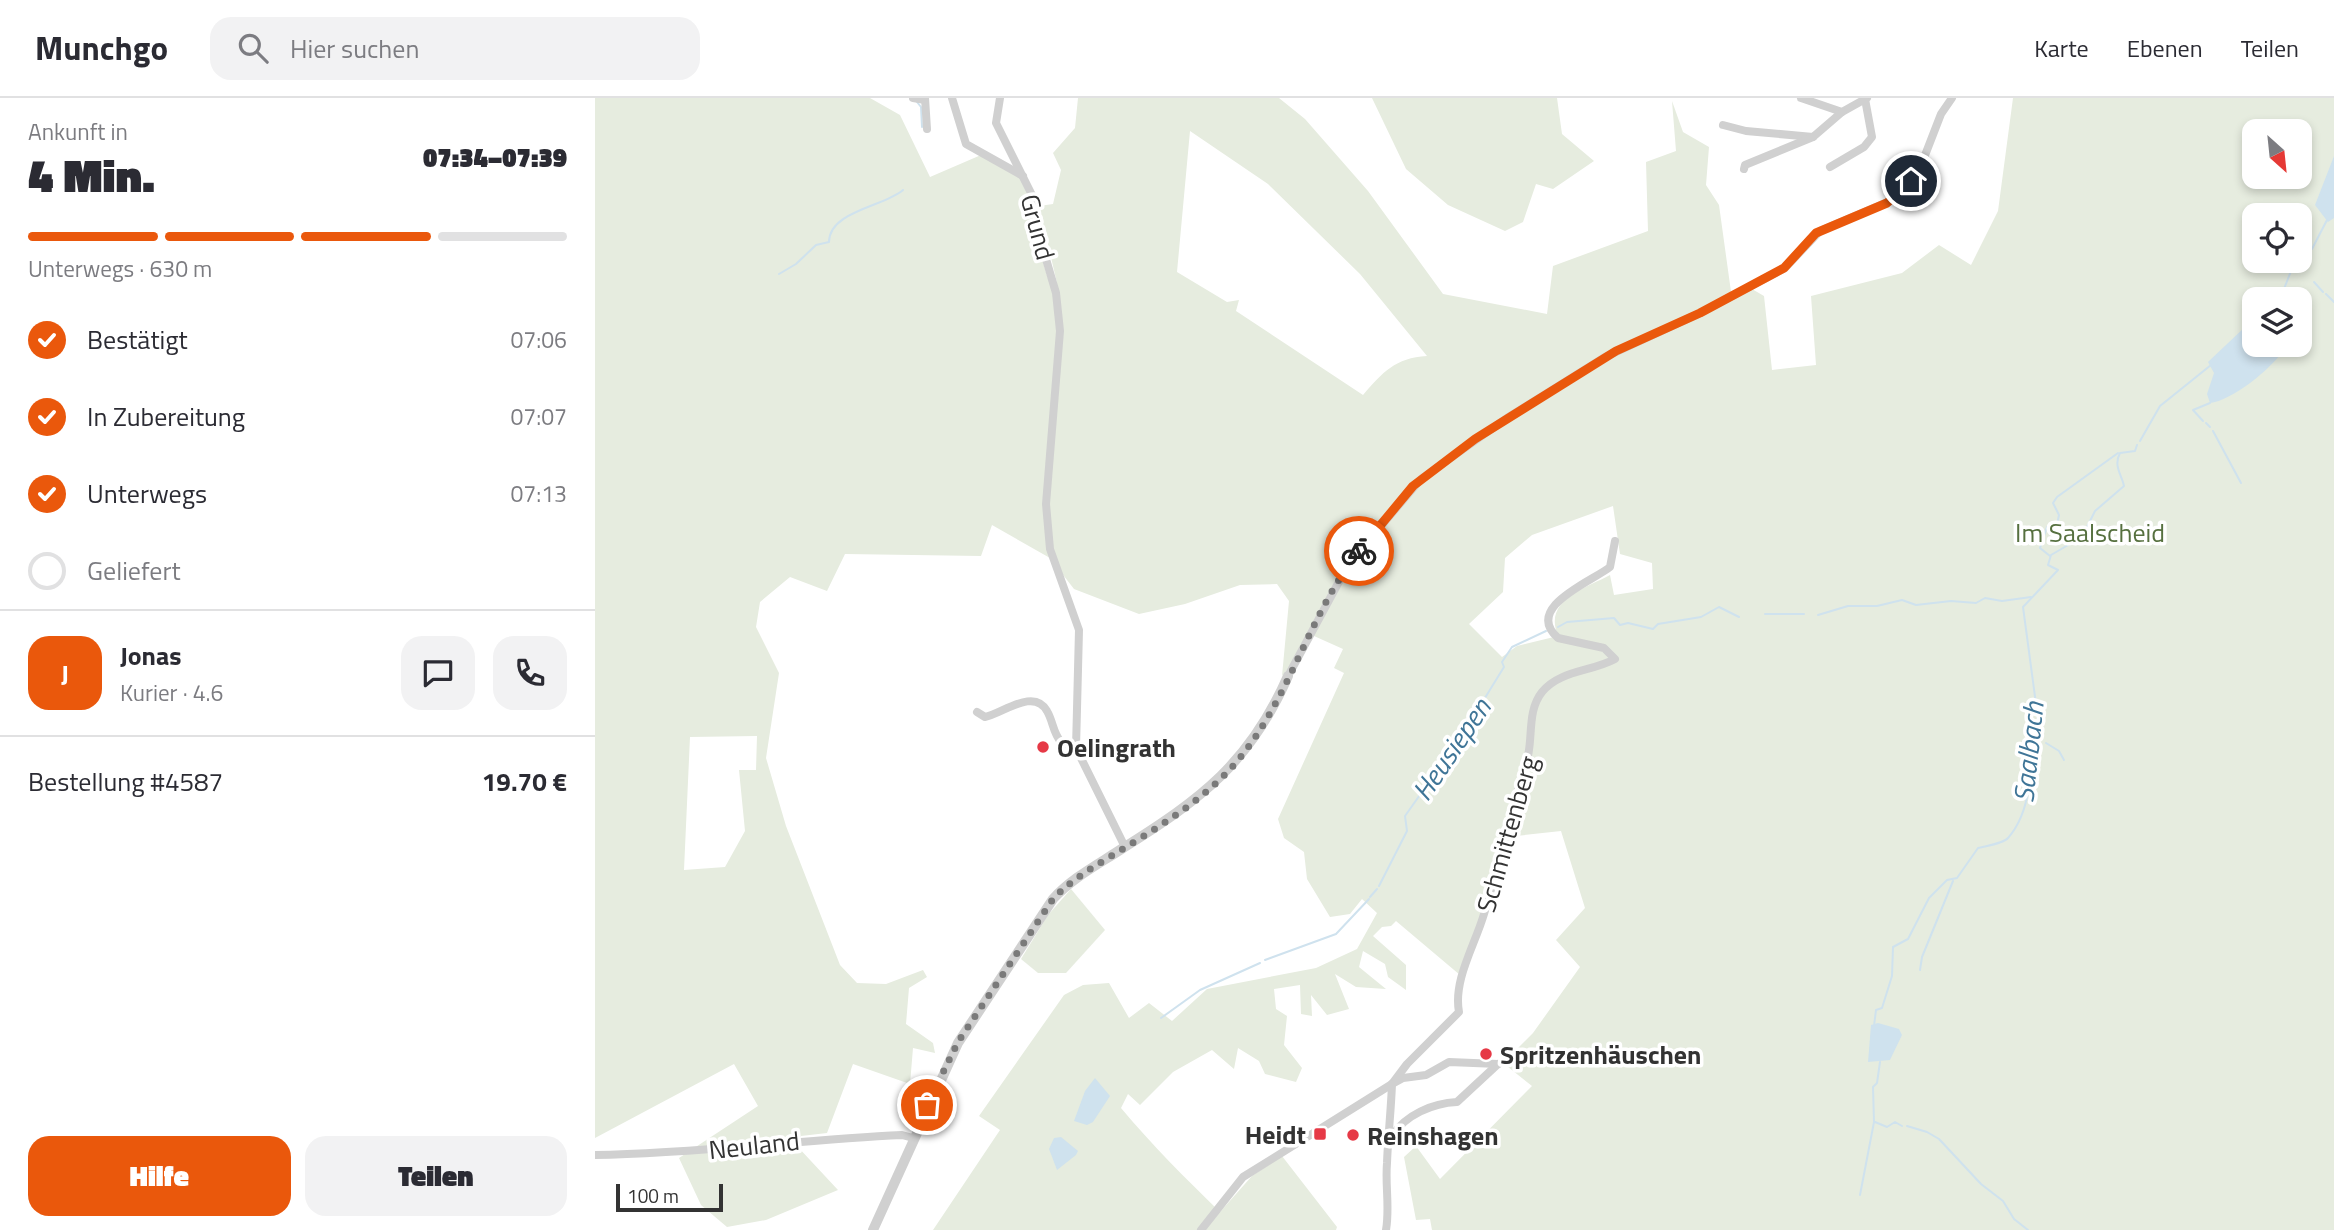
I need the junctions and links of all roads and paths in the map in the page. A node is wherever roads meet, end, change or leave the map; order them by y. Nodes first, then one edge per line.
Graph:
1 (913, 98) edge
2 (952, 98) edge
3 (1000, 98) edge
4 (1866, 98) edge
5 (1952, 98) edge
6 (925, 99) edge
7 (1805, 99) edge
8 (1842, 112) junction
9 (1723, 125) dead end
10 (927, 129) dead end
11 (1814, 137) junction
12 (1830, 167) dead end
13 (1744, 169) dead end
14 (1023, 176) junction
15 (1615, 541) dead end
16 (1288, 676) joint
17 (977, 712) dead end
18 (1076, 748) junction
19 (1125, 848) junction
20 (1392, 1084) junction
21 (1391, 1137) junction
22 (913, 1138) junction
23 (595, 1155) edge
24 (873, 1230) edge
25 (1201, 1230) edge
26 (1386, 1230) edge

1 - 6 street
2 - 14 street, Grund
3 - 14 street
4 - 8 street
4 - 12 street
5 - 16 street
6 - 10 street
7 - 8 street
8 - 11 street
9 - 11 street
11 - 13 street
14 - 18 street, Grund
15 - 20 street, Schmittenberg
16 - 19 street
17 - 18 street
18 - 19 street
19 - 22 street
20 - 21 street
20 - 21 street
20 - 25 street
21 - 26 street
22 - 23 street, Neuland
22 - 24 street

